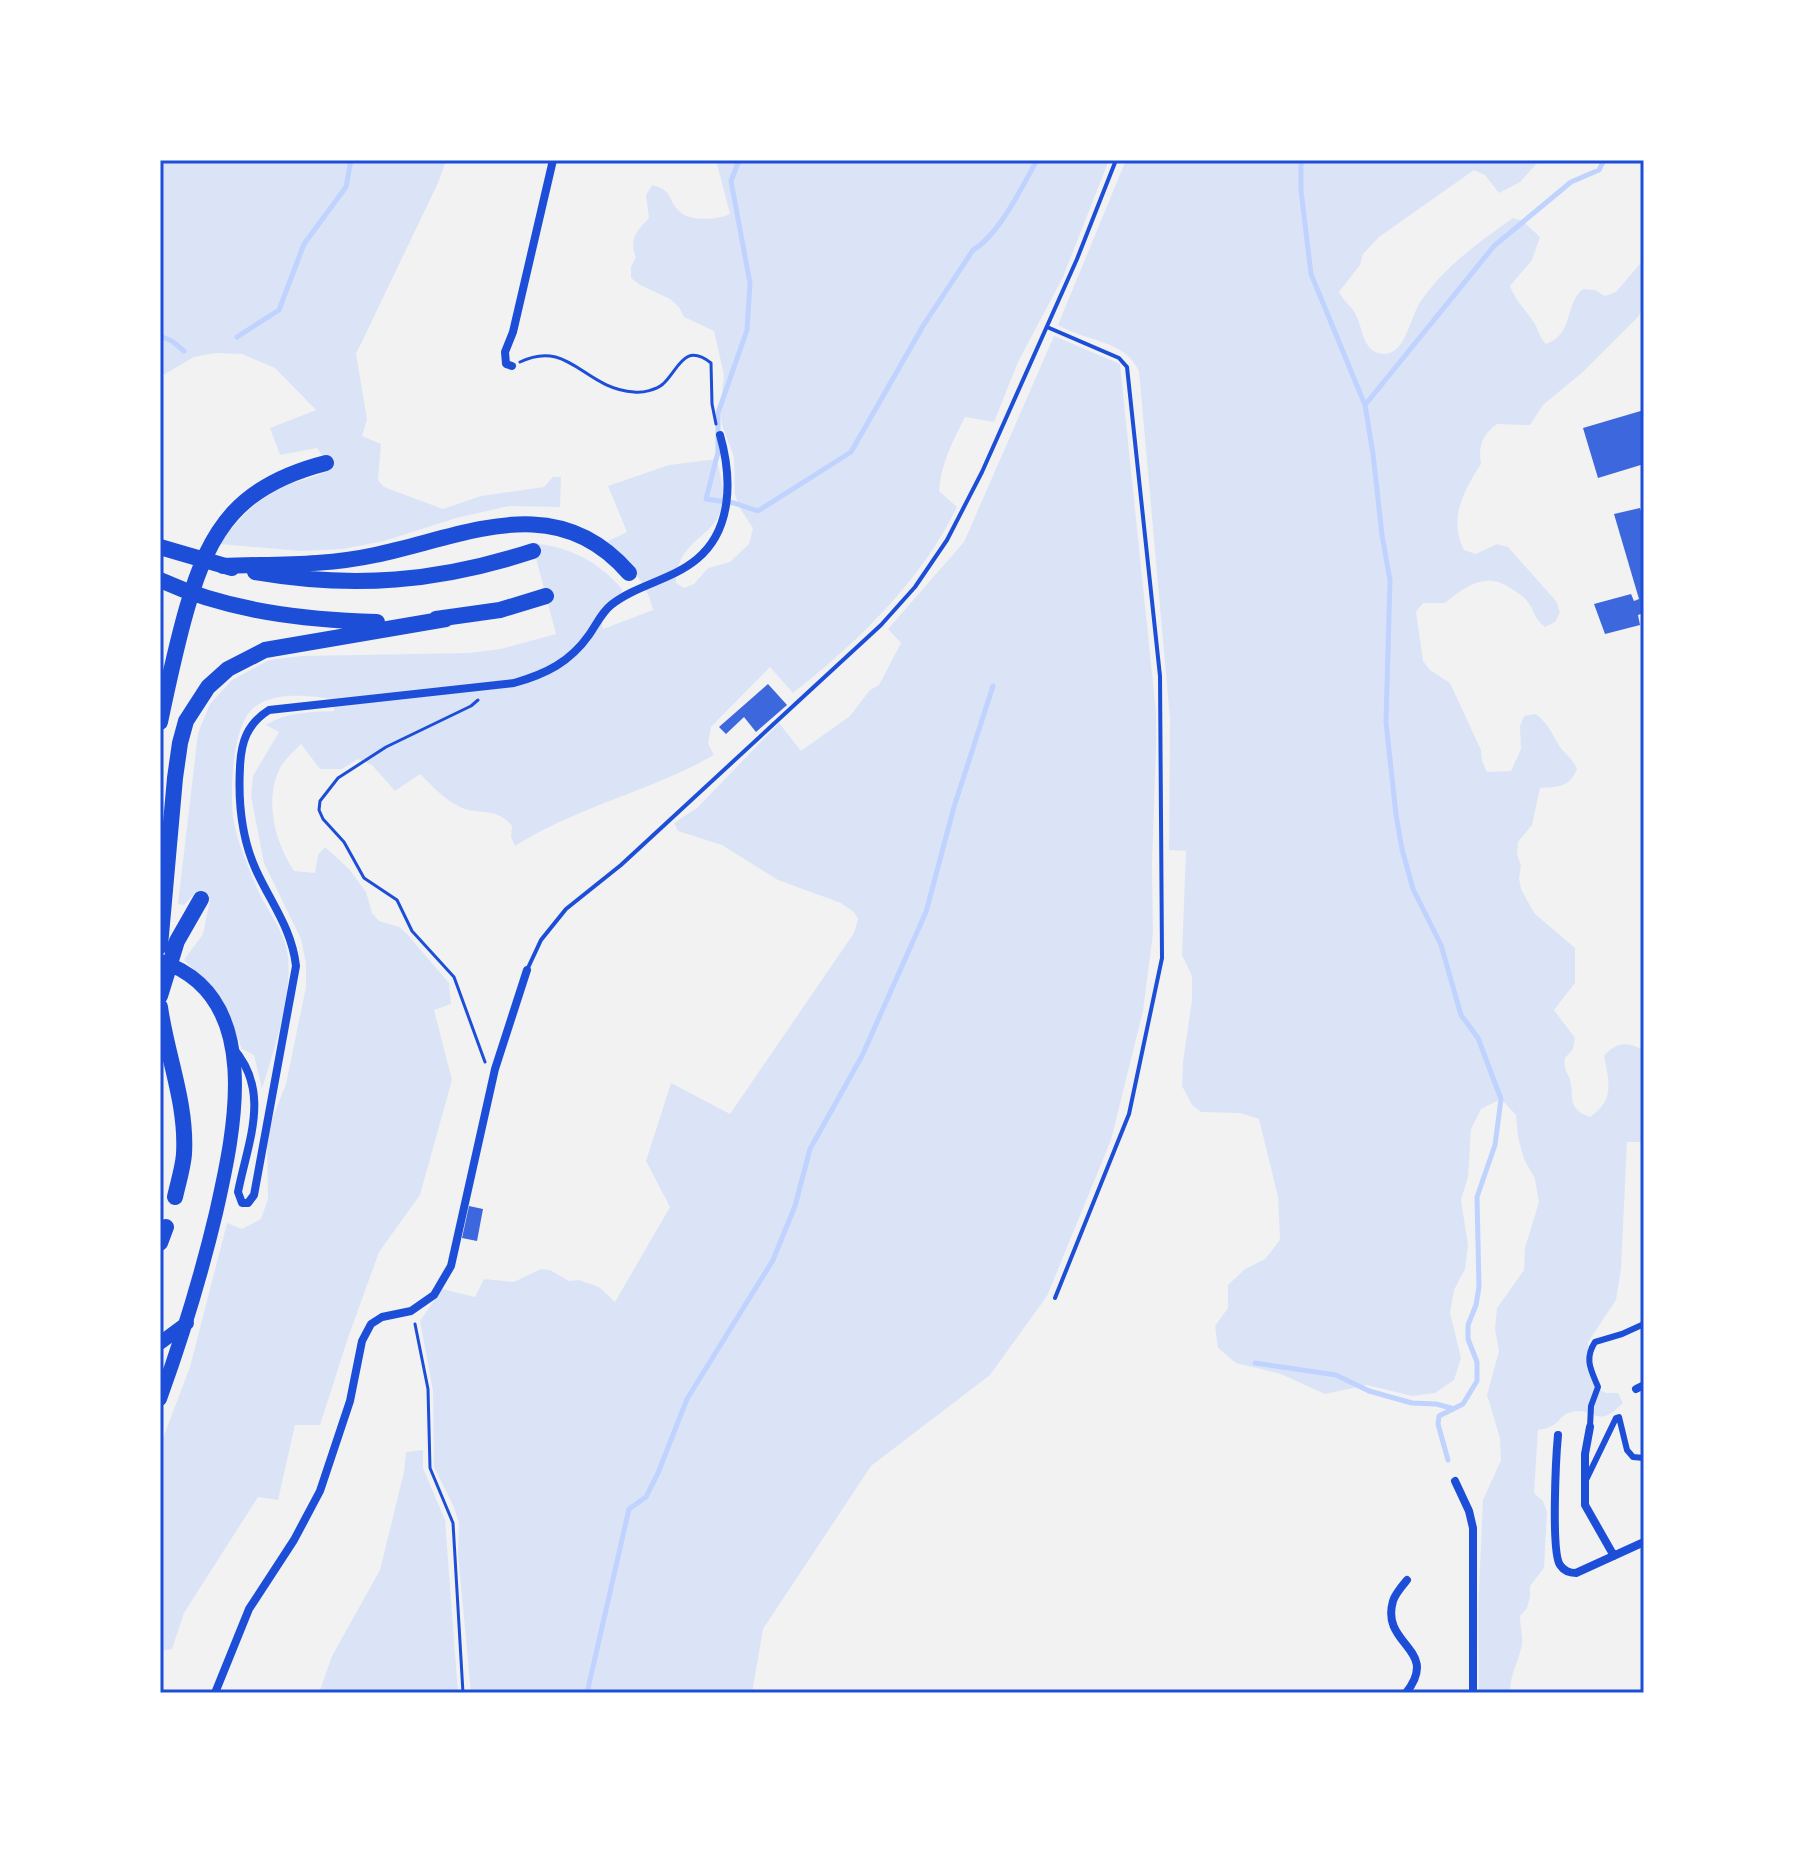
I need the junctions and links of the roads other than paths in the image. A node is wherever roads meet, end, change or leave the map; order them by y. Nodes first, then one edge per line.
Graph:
1 (553, 160) edge
2 (1116, 160) edge
3 (1047, 327) junction
4 (512, 366) road end
5 (720, 435) road end
6 (326, 463) dead end
7 (160, 547) edge
8 (533, 551) dead end
9 (223, 566) junction
10 (629, 573) dead end
11 (160, 580) edge
12 (546, 596) dead end
13 (446, 619) junction
14 (160, 722) edge
15 (201, 899) dead end
16 (160, 946) edge
17 (160, 961) edge
18 (527, 970) joint
19 (160, 996) edge
20 (160, 1007) edge
21 (232, 1047) junction
22 (175, 1197) dead end
23 (1055, 1298) dead end
24 (187, 1323) junction
25 (1644, 1324) edge
26 (160, 1343) edge
27 (160, 1399) edge
28 (1590, 1427) joint
29 (1558, 1435) dead end
30 (1644, 1458) edge
31 (1455, 1481) dead end
32 (1585, 1484) junction
33 (1644, 1542) edge
34 (1614, 1556) junction
35 (1407, 1580) dead end
36 (215, 1693) edge
37 (1406, 1693) edge
38 (1473, 1693) edge

1 - 4 street
2 - 3 lane
3 - 18 lane
3 - 23 lane
5 - 21 street
6 - 14 highway
7 - 9 highway
8 - 9 highway
9 - 10 highway
11 - 13 highway
12 - 13 highway
13 - 16 highway
15 - 19 highway
17 - 21 main road
18 - 36 street
20 - 22 highway
21 - 24 main road
24 - 26 main road
24 - 27 main road
25 - 28 street
28 - 32 street
29 - 34 street
30 - 32 street
31 - 38 street
32 - 34 street
33 - 34 street
35 - 37 street

